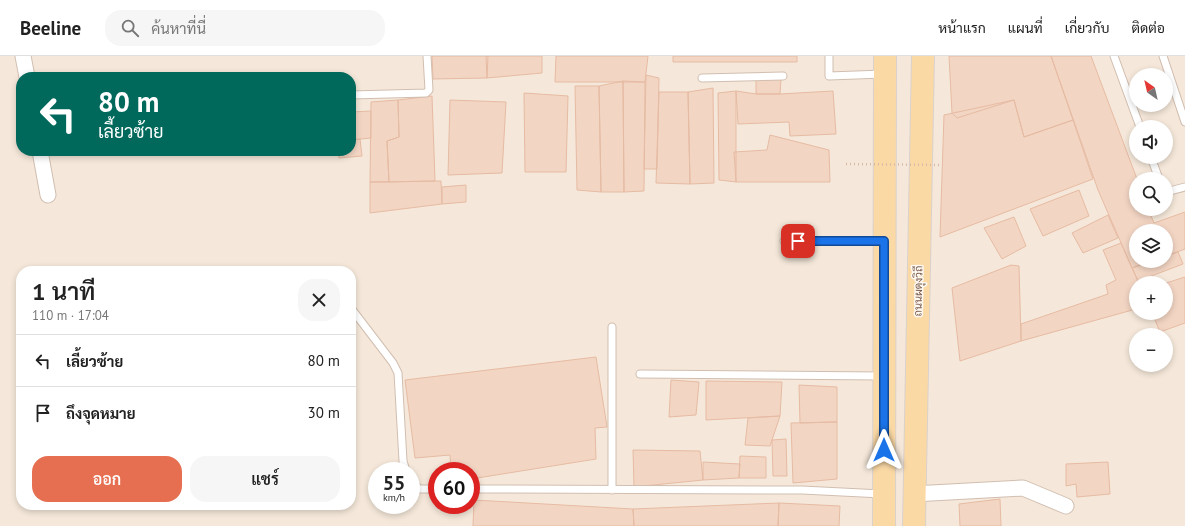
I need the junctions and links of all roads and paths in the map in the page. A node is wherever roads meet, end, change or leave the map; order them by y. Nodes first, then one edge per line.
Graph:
1 (23, 56) edge
2 (427, 56) edge
3 (829, 56) edge
4 (923, 56) edge
5 (1114, 56) edge
6 (1163, 56) edge
7 (885, 65) edge
8 (26, 72) edge
9 (783, 76) dead end
10 (702, 78) dead end
11 (356, 95) edge
12 (1137, 120) edge
13 (1185, 122) edge
14 (41, 156) edge
15 (846, 164) dead end
16 (941, 165) dead end
17 (1185, 186) edge
18 (1173, 190) edge
19 (48, 196) dead end
20 (784, 241) dead end
21 (884, 241) junction
22 (356, 315) edge
23 (612, 327) dead end
24 (640, 374) dead end
25 (884, 376) junction
26 (403, 462) edge
27 (480, 489) edge
28 (612, 490) junction
29 (884, 494) junction
30 (913, 494) junction
31 (1066, 506) dead end
32 (884, 526) edge
33 (914, 526) edge

1 - 8 street
2 - 11 lane
3 - 7 lane
4 - 30 main road, ถนนผดุงวิถี
5 - 12 lane
6 - 13 lane
7 - 21 main road
9 - 10 lane
14 - 19 street
15 - 16 path, bridge
17 - 18 lane
20 - 21 lane
21 - 25 main road
22 - 26 lane
23 - 28 lane
24 - 25 lane
25 - 29 main road
27 - 28 lane
28 - 29 lane
29 - 32 main road
30 - 31 street
30 - 33 main road, ถนนผดุงวิถี

